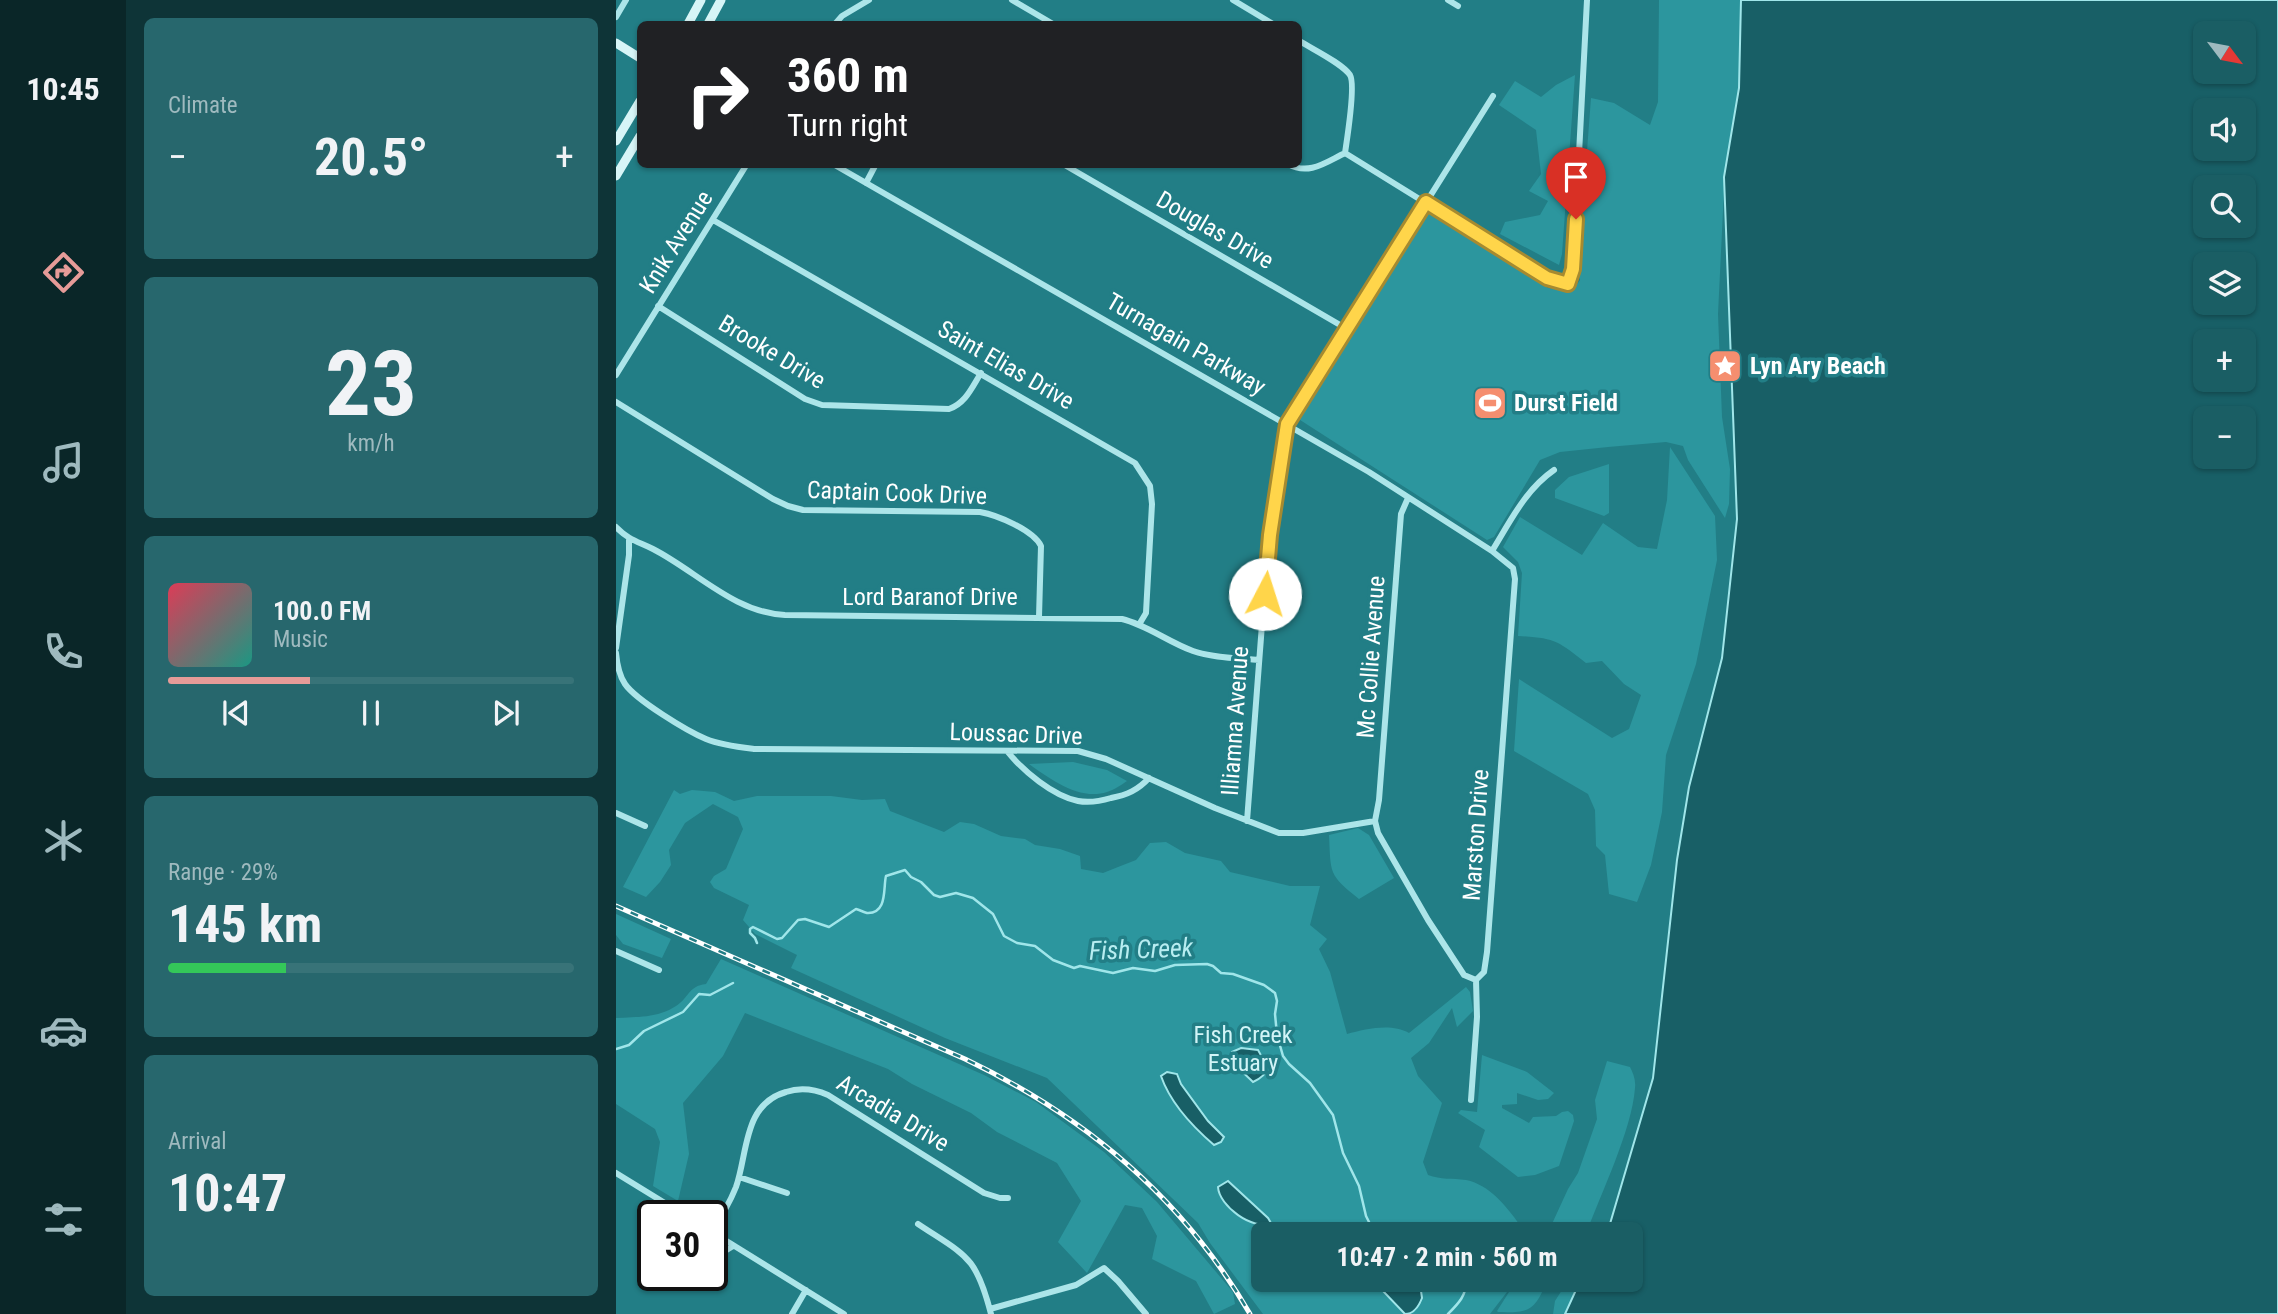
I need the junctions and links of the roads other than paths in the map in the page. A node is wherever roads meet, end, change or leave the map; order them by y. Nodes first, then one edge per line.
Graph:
1 (626, 0) edge
2 (701, 0) edge
3 (721, 0) edge
4 (869, 0) edge
5 (1012, 0) edge
6 (1233, 0) edge
7 (1448, 0) edge
8 (1587, 0) edge
9 (1458, 6) dead end
10 (616, 17) edge
11 (690, 21) edge
12 (710, 21) edge
13 (838, 21) edge
14 (1048, 21) edge
15 (1268, 21) edge
16 (1302, 42) edge
17 (616, 43) edge
18 (637, 56) edge
19 (1493, 96) dead end
20 (637, 106) edge
21 (616, 141) edge
22 (637, 141) edge
23 (1345, 153) junction
24 (745, 168) edge
25 (840, 168) edge
26 (874, 168) edge
27 (1070, 168) edge
28 (1295, 168) edge
29 (616, 176) edge
30 (866, 183) junction
31 (1426, 202) junction
32 (713, 220) junction
33 (658, 306) junction
34 (1347, 328) junction
35 (981, 373) junction
36 (616, 375) edge
37 (616, 402) edge
38 (1287, 424) junction
39 (1554, 470) dead end
40 (1408, 498) junction
41 (616, 527) edge
42 (629, 540) junction
43 (1492, 551) junction
44 (1513, 568) joint
45 (1039, 617) junction
46 (1140, 623) junction
47 (616, 650) edge
48 (1259, 660) junction
49 (625, 683) junction
50 (616, 689) edge
51 (1007, 751) junction
52 (1149, 778) junction
53 (616, 813) edge
54 (1247, 821) junction
55 (1375, 821) junction
56 (645, 826) dead end
57 (616, 951) edge
58 (659, 970) dead end
59 (1476, 980) junction
60 (1471, 1100) dead end
61 (616, 1173) edge
62 (739, 1177) junction
63 (787, 1193) dead end
64 (1008, 1198) dead end
65 (660, 1200) edge
66 (728, 1202) edge
67 (918, 1224) dead end
68 (728, 1242) edge
69 (733, 1246) junction
70 (728, 1249) edge
71 (806, 1290) junction
72 (991, 1312) edge
73 (792, 1314) edge
74 (844, 1314) edge
75 (1146, 1314) edge

1 - 10 street
2 - 11 main road
3 - 12 main road
4 - 13 street
5 - 14 street
6 - 15 street
7 - 9 street
8 - 31 street
16 - 23 street
17 - 18 main road
19 - 31 street, Illiamna Avenue
20 - 21 main road
22 - 29 main road
23 - 28 street
23 - 31 street
24 - 32 street, Knik Avenue
25 - 30 street, Turnagain Parkway
26 - 30 street
27 - 34 street, Douglas Drive
30 - 38 street, Turnagain Parkway
31 - 34 street, Illiamna Avenue
32 - 33 street, Knik Avenue
32 - 35 street, Saint Elias Drive
33 - 35 street, Brooke Drive
33 - 36 street, Knik Avenue
34 - 38 street, Illiamna Avenue
35 - 46 street, Saint Elias Drive
37 - 45 street, Captain Cook Drive
38 - 40 street, Turnagain Parkway
38 - 48 street, Illiamna Avenue
39 - 43 street
40 - 43 street, Turnagain Parkway
40 - 55 street, Mc Collie Avenue
41 - 42 street, Lord Baranof Drive
42 - 45 street, Lord Baranof Drive
42 - 47 street
43 - 44 street, Turnagain Parkway
44 - 59 street, Marston Drive
45 - 46 street, Lord Baranof Drive
46 - 48 street, Lord Baranof Drive
47 - 49 street
48 - 54 street, Illiamna Avenue
49 - 50 street
49 - 51 street, Loussac Drive
51 - 52 street, Loussac Drive
51 - 52 street
52 - 54 street, Loussac Drive
53 - 56 street
54 - 55 street, Loussac Drive
55 - 59 street
57 - 58 street
59 - 60 street, Marston Drive
61 - 65 street
62 - 63 street
62 - 64 street, Arcadia Drive
62 - 66 street, Arcadia Drive
67 - 72 street
68 - 69 street
69 - 70 street
69 - 71 street
71 - 73 street
71 - 74 street
72 - 75 street

